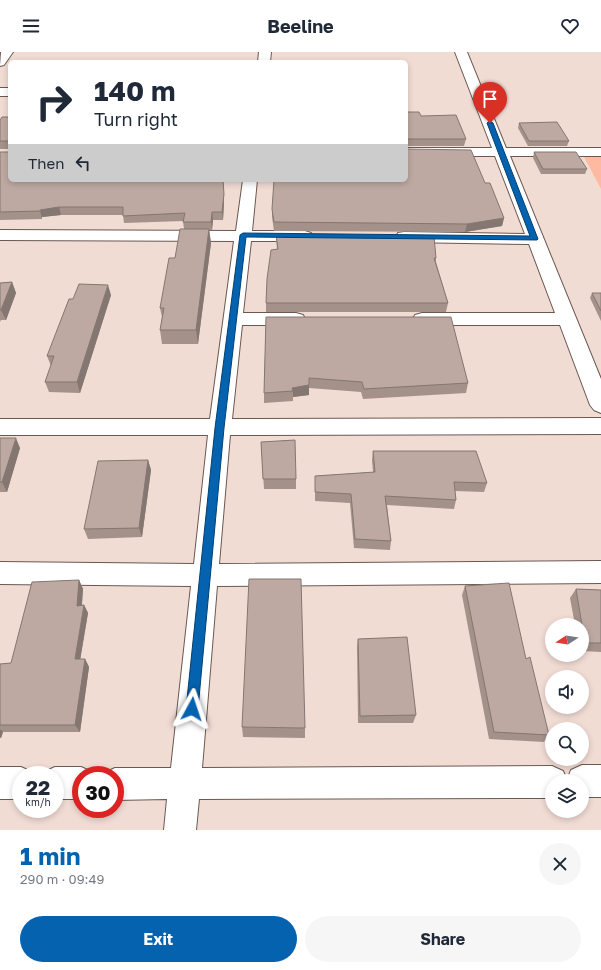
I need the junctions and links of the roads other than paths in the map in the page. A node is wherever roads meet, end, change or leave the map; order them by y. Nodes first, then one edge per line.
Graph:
1 (8, 52) edge
2 (461, 52) edge
3 (0, 62) edge
4 (408, 152) edge
5 (502, 152) junction
6 (601, 152) edge
7 (250, 182) edge
8 (0, 235) edge
9 (243, 235) junction
10 (322, 236) edge
11 (385, 237) edge
12 (535, 239) junction
13 (233, 319) junction
14 (312, 319) edge
15 (408, 319) edge
16 (566, 319) junction
17 (601, 405) edge
18 (601, 426) edge
19 (0, 427) edge
20 (220, 428) junction
21 (601, 572) edge
22 (0, 573) edge
23 (205, 575) junction
24 (601, 781) edge
25 (545, 782) edge
26 (589, 782) edge
27 (0, 783) edge
28 (12, 783) edge
29 (124, 784) edge
30 (185, 784) junction
31 (180, 830) edge

1 - 3 street
2 - 5 street
4 - 5 street
5 - 6 street
5 - 12 street
7 - 9 street
8 - 9 street
9 - 10 street
9 - 13 street
11 - 12 street
12 - 16 street
13 - 14 street
13 - 20 street
15 - 16 street
16 - 17 street
18 - 20 street
19 - 20 street
20 - 23 street
21 - 23 street
22 - 23 street
23 - 30 street
24 - 26 street
25 - 30 street
27 - 28 street
29 - 30 street
30 - 31 street

